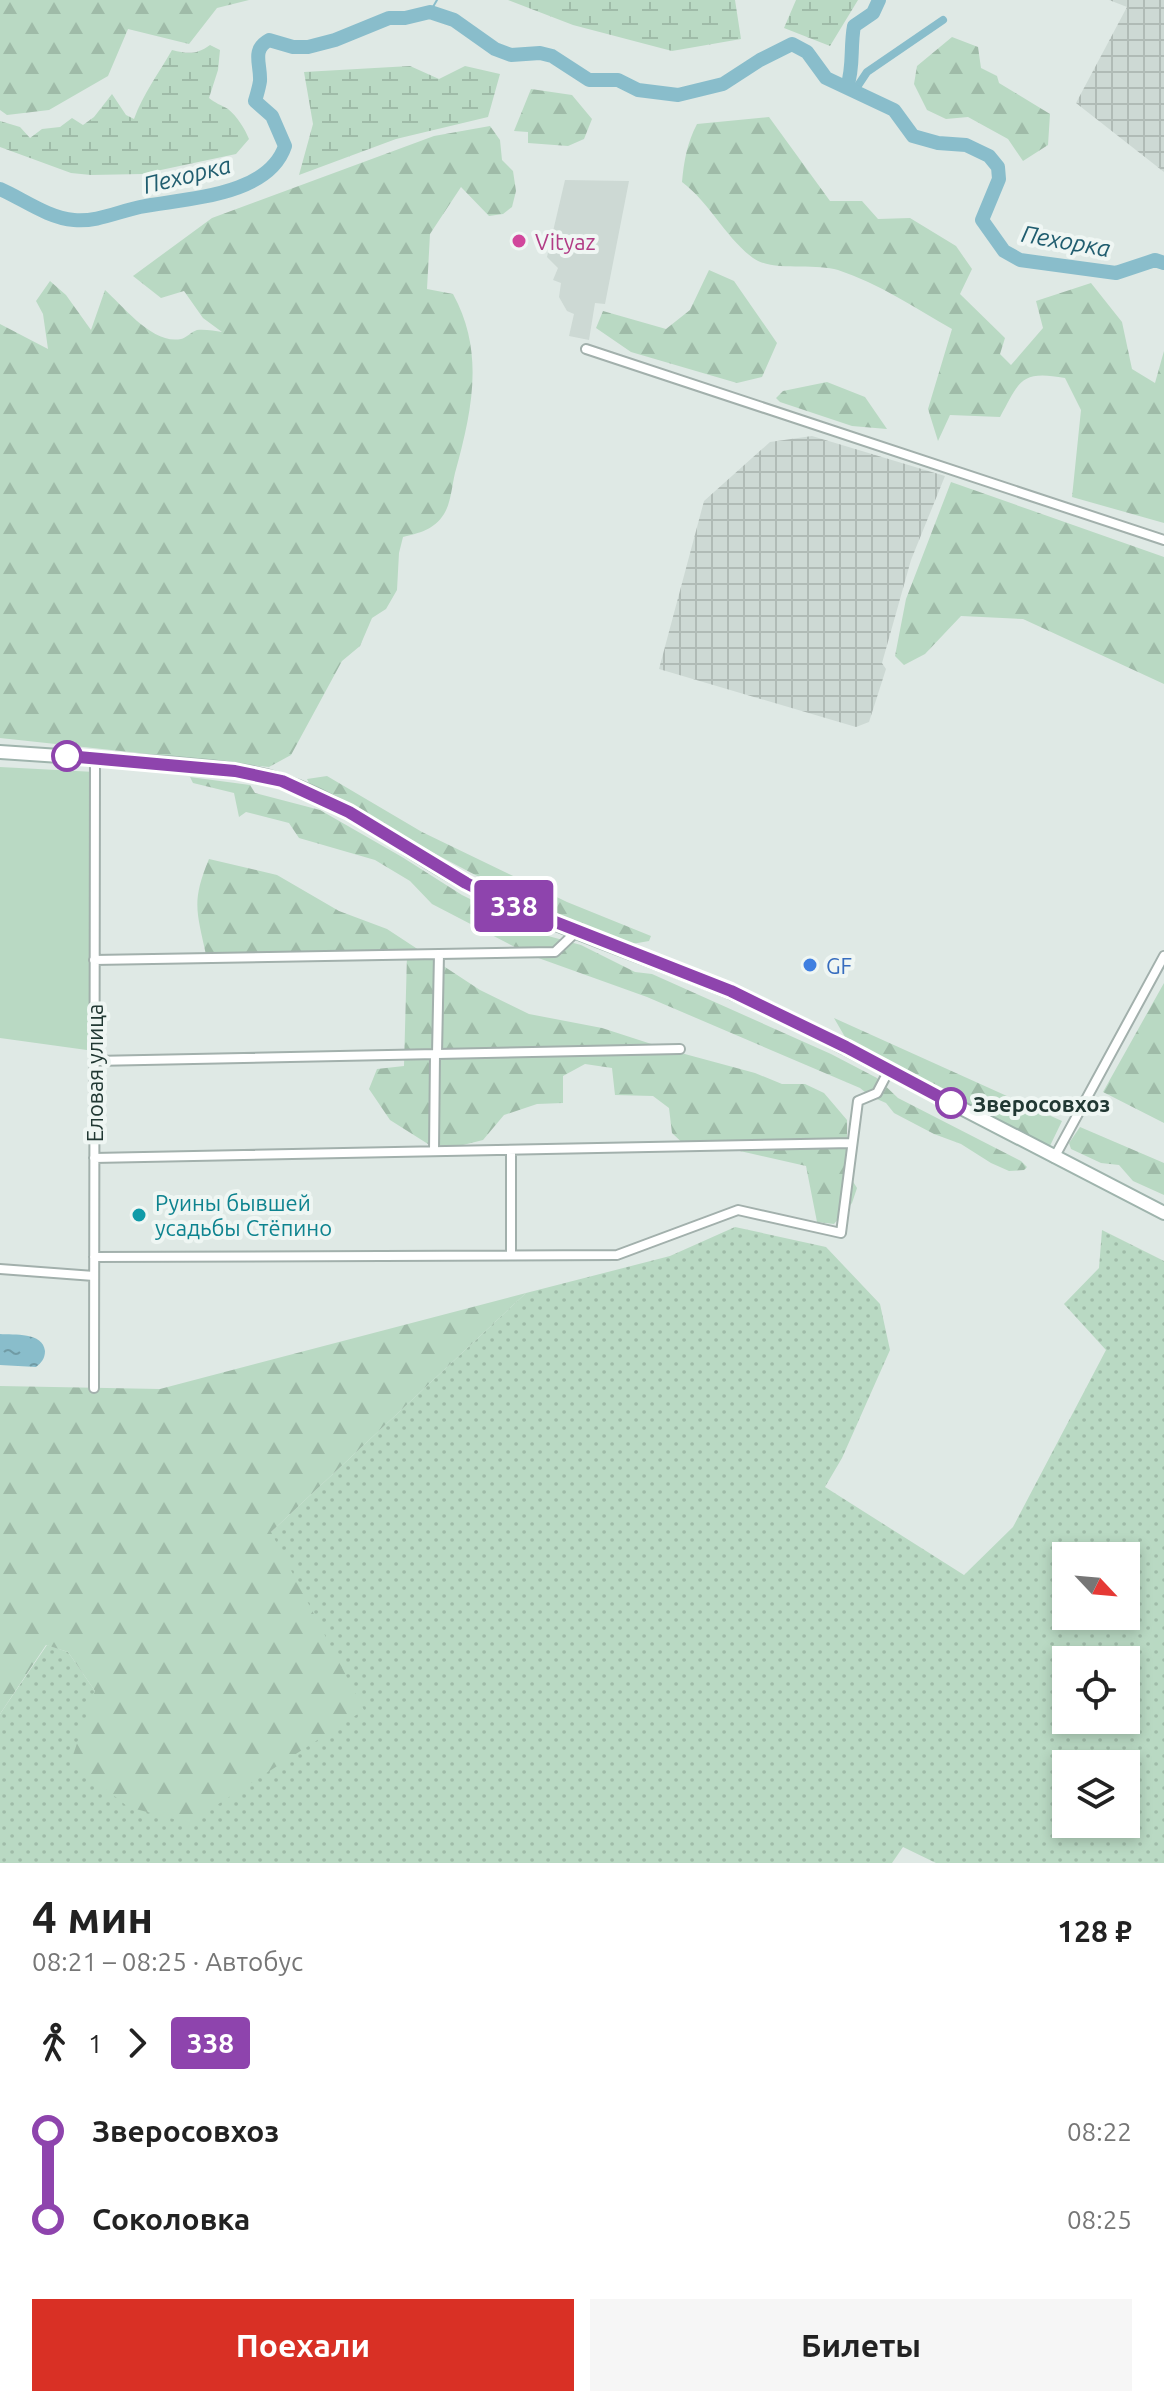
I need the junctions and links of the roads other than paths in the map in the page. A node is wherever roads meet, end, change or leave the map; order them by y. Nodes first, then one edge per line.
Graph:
1 (586, 349) dead end
2 (1164, 540) edge
3 (0, 752) edge
4 (95, 758) junction
5 (576, 932) junction
6 (439, 954) junction
7 (1164, 956) edge
8 (94, 960) junction
9 (680, 1049) dead end
10 (436, 1054) junction
11 (94, 1061) junction
12 (889, 1070) junction
13 (852, 1143) junction
14 (511, 1150) junction
15 (434, 1151) junction
16 (94, 1158) junction
17 (1054, 1158) junction
18 (1164, 1213) edge
19 (511, 1255) junction
20 (94, 1257) junction
21 (0, 1269) edge
22 (94, 1276) junction
23 (94, 1388) dead end

1 - 2 street
3 - 4 main road
4 - 5 main road
4 - 8 street, Еловая улица
5 - 6 street
5 - 12 main road
6 - 8 street
6 - 10 street
7 - 17 street
8 - 11 street, Еловая улица
9 - 10 street
10 - 11 street
10 - 15 street
11 - 16 street, Еловая улица
12 - 13 street
12 - 17 main road
13 - 14 street
13 - 19 street
14 - 15 street
14 - 19 street
15 - 16 street
16 - 20 street, Еловая улица
17 - 18 main road
19 - 20 street
20 - 22 street, Еловая улица
21 - 22 street
22 - 23 street, Еловая улица

